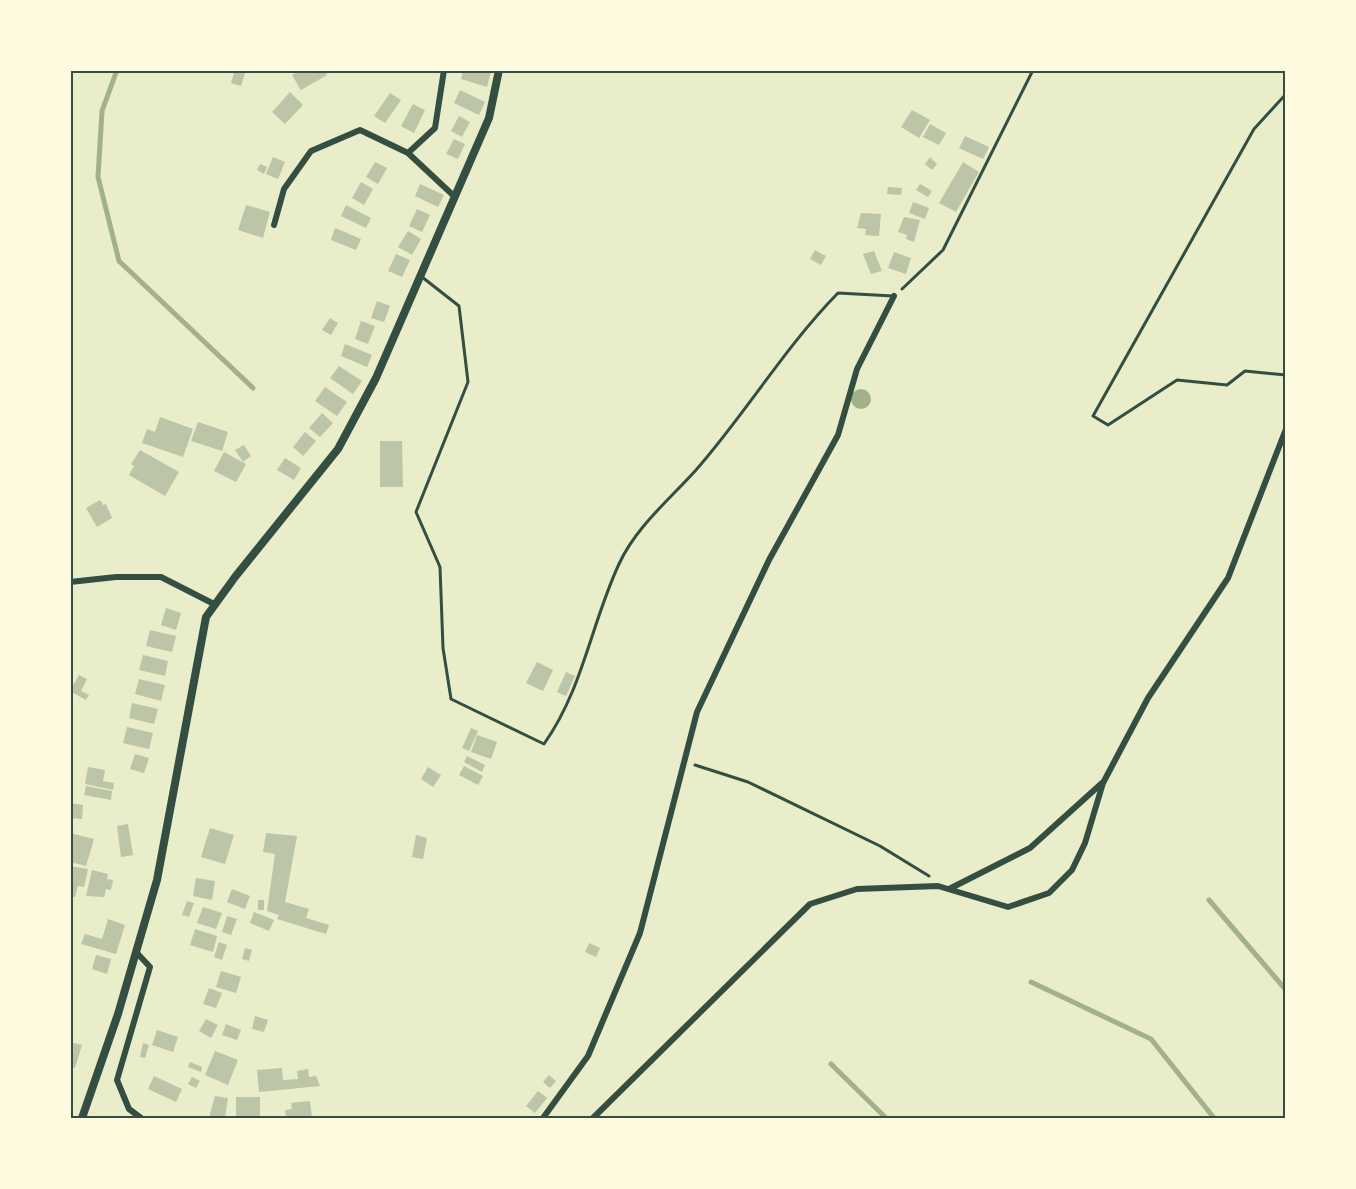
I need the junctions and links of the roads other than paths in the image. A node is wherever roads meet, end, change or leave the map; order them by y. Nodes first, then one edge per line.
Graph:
1 (444, 70) edge
2 (499, 70) edge
3 (408, 153) junction
4 (455, 196) junction
5 (274, 225) dead end
6 (420, 276) junction
7 (894, 296) joint
8 (1286, 429) edge
9 (70, 582) edge
10 (214, 604) junction
11 (1102, 783) junction
12 (948, 889) junction
13 (137, 953) junction
14 (82, 1119) edge
15 (141, 1119) edge
16 (543, 1119) edge
17 (593, 1119) edge

1 - 3 street
2 - 4 street
3 - 4 street
3 - 5 street
4 - 6 street
6 - 7 lane
6 - 10 street
7 - 16 street
8 - 11 street
9 - 10 street
10 - 13 street
11 - 12 street
11 - 12 street
12 - 17 street
13 - 14 street
13 - 15 street

